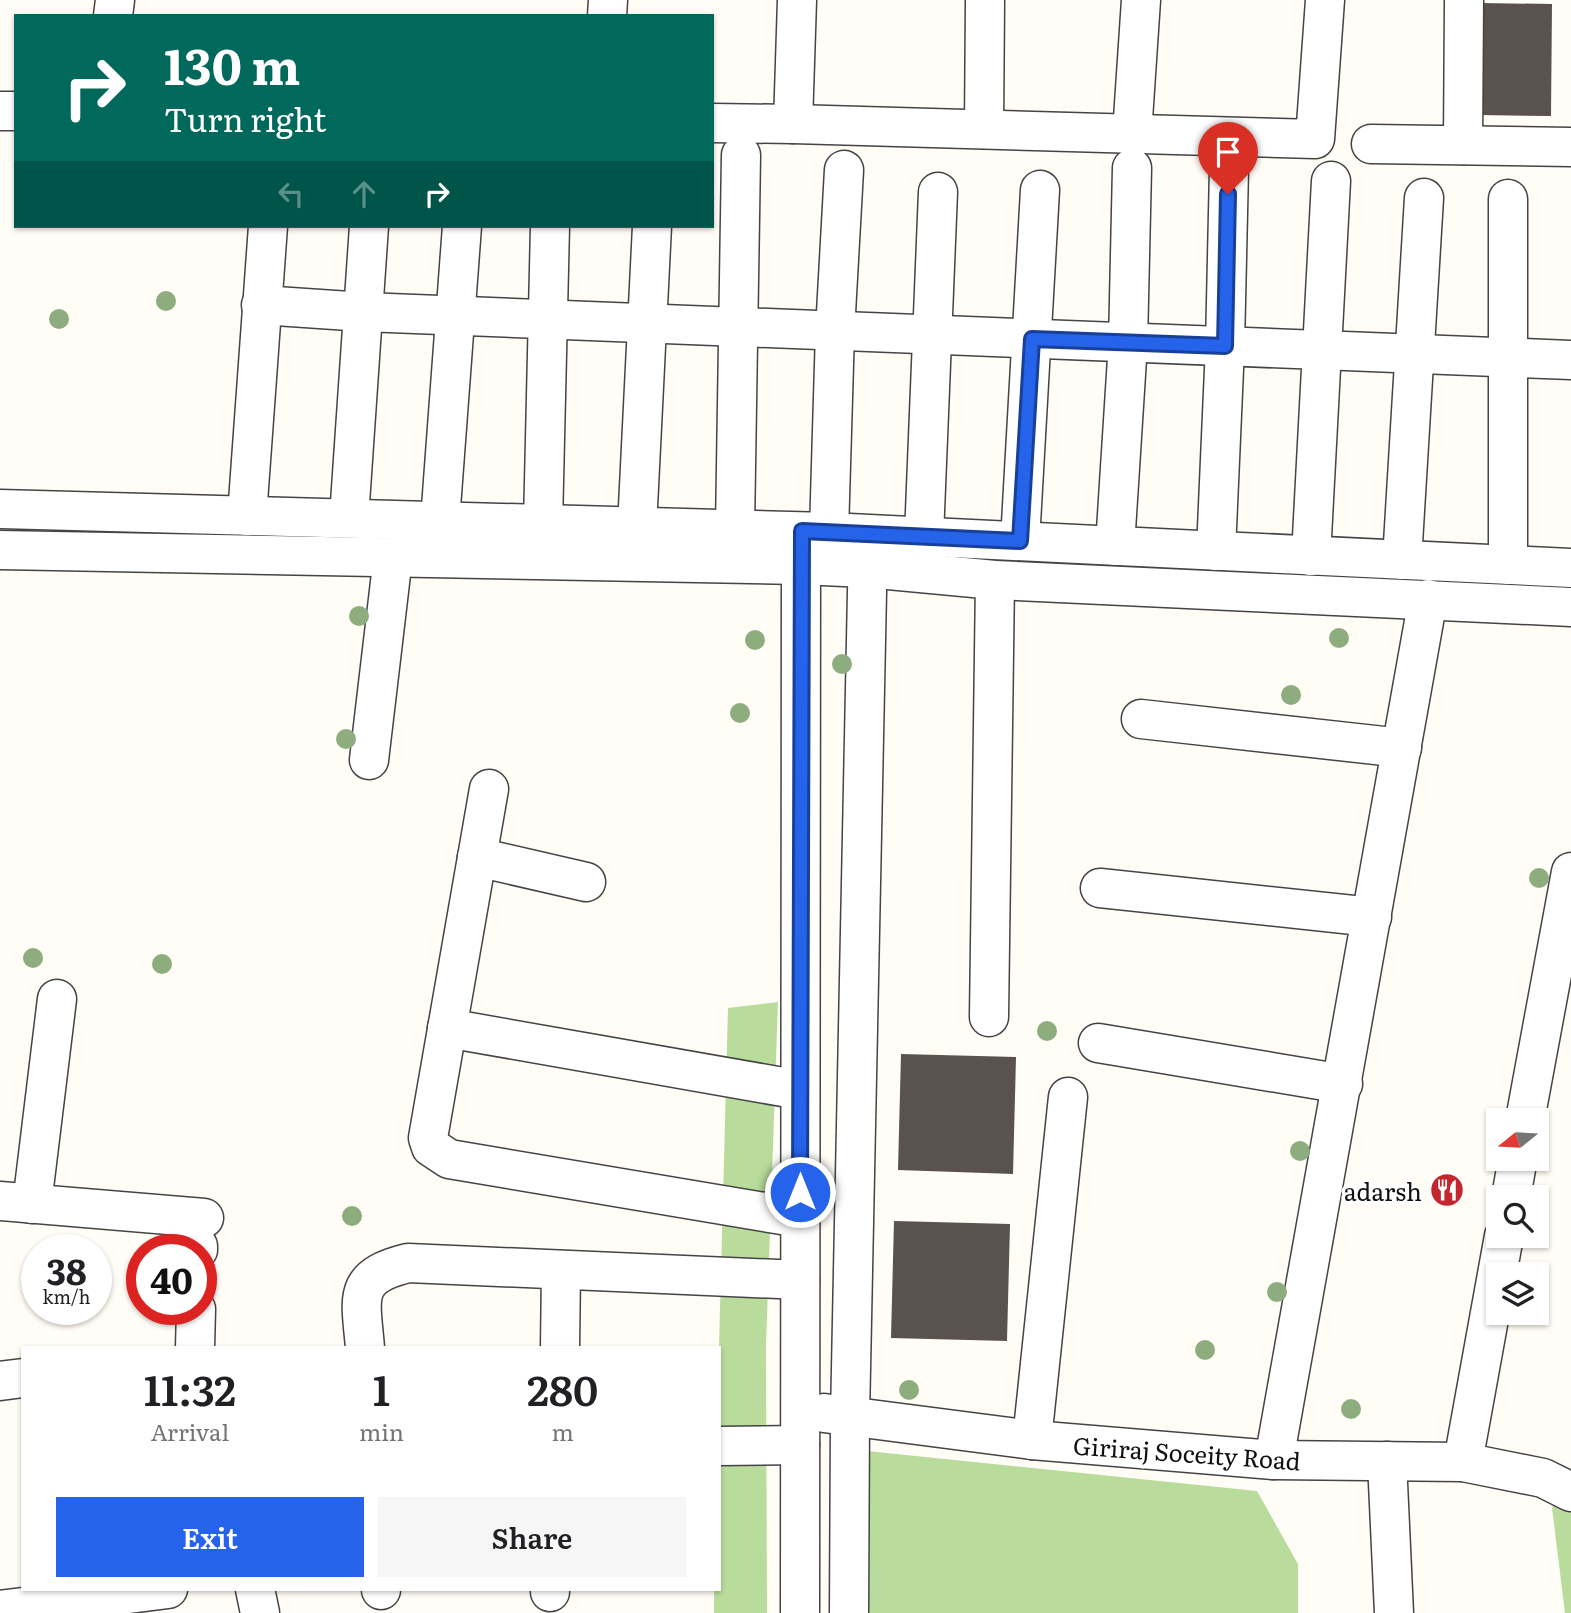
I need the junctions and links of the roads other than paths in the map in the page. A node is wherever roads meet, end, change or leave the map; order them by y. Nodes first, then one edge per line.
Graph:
1 (797, 0) edge
2 (985, 0) edge
3 (1141, 0) edge
4 (1325, 0) edge
5 (1464, 0) edge
6 (714, 123) edge
7 (793, 124) junction
8 (984, 130) junction
9 (1371, 144) dead end
10 (1463, 145) junction
11 (1571, 147) edge
12 (1132, 151) junction
13 (741, 155) dead end
14 (1229, 169) dead end
15 (844, 170) dead end
16 (1331, 181) dead end
17 (1040, 190) dead end
18 (938, 192) dead end
19 (1424, 198) dead end
20 (1508, 198) dead end
21 (268, 228) edge
22 (369, 228) edge
23 (462, 228) edge
24 (550, 228) edge
25 (652, 228) edge
26 (261, 305) junction
27 (364, 312) junction
28 (455, 316) junction
29 (548, 320) junction
30 (648, 324) junction
31 (740, 327) junction
32 (835, 331) junction
33 (931, 335) junction
34 (1032, 339) junction
35 (1128, 343) junction
36 (1225, 346) junction
37 (1321, 350) junction
38 (1415, 354) junction
39 (1509, 358) junction
40 (1571, 360) edge
41 (0, 509) edge
42 (247, 516) junction
43 (349, 518) junction
44 (439, 521) junction
45 (543, 524) junction
46 (636, 527) junction
47 (735, 529) junction
48 (924, 536) junction
49 (1020, 541) junction
50 (810, 543) junction
51 (1115, 546) junction
52 (0, 550) edge
53 (867, 551) junction
54 (1216, 551) junction
55 (1311, 555) junction
56 (393, 557) junction
57 (1402, 560) junction
58 (1508, 565) junction
59 (1571, 568) edge
60 (995, 580) junction
61 (1429, 599) junction
62 (1571, 607) edge
63 (1141, 719) dead end
64 (1402, 748) junction
65 (369, 760) dead end
66 (489, 789) dead end
67 (477, 857) junction
68 (1571, 872) edge
69 (586, 882) dead end
70 (1100, 888) dead end
71 (1372, 917) junction
72 (57, 999) dead end
73 (989, 1017) dead end
74 (447, 1028) junction
75 (1098, 1043) dead end
76 (1343, 1084) junction
77 (800, 1090) junction
78 (1068, 1097) dead end
79 (1527, 1108) edge
80 (16, 1202) edge
81 (800, 1218) junction
82 (180, 1234) edge
83 (1502, 1248) edge
84 (561, 1270) junction
85 (800, 1280) junction
86 (196, 1325) edge
87 (195, 1346) edge
88 (365, 1346) edge
89 (560, 1346) edge
90 (21, 1378) edge
91 (0, 1381) edge
92 (850, 1417) junction
93 (800, 1427) junction
94 (1032, 1440) junction
95 (721, 1446) edge
96 (1274, 1460) junction
97 (1387, 1461) junction
98 (1463, 1462) junction
99 (1571, 1492) edge
100 (152, 1591) edge
101 (255, 1591) edge
102 (0, 1610) edge
103 (260, 1613) edge
104 (800, 1613) edge
105 (849, 1613) edge
106 (1394, 1613) edge

1 - 7 street
2 - 8 street
3 - 12 street
4 - 12 street
5 - 10 street
6 - 7 street
7 - 8 street
8 - 12 street
9 - 10 street
10 - 11 street
12 - 35 street
13 - 31 street
14 - 36 street
15 - 32 street
16 - 37 street
17 - 34 street
18 - 33 street
19 - 38 street
20 - 39 street
21 - 26 street
22 - 27 street
23 - 28 street
24 - 29 street
25 - 30 street
26 - 27 street
26 - 42 street
27 - 28 street
27 - 43 street
28 - 29 street
28 - 44 street
29 - 30 street
29 - 45 street
30 - 31 street
30 - 46 street
31 - 32 street
31 - 47 street
32 - 33 street
32 - 50 street
33 - 34 street
33 - 48 street
34 - 35 street
34 - 49 street
35 - 36 street
35 - 51 street
36 - 37 street
36 - 54 street
37 - 38 street
37 - 55 street
38 - 39 street
38 - 57 street
39 - 40 street
39 - 58 street
41 - 42 street
42 - 43 street
43 - 44 street
44 - 45 street
45 - 46 street
46 - 47 street
47 - 50 street
48 - 49 street
48 - 53 street
49 - 51 street
50 - 53 street
50 - 56 street
50 - 77 street
51 - 54 street
52 - 56 street
53 - 60 street
53 - 92 street
54 - 55 street
55 - 57 street
56 - 65 street
57 - 58 street
58 - 59 street
60 - 61 street
60 - 73 street
61 - 62 street
61 - 64 street
63 - 64 street
64 - 71 street
66 - 67 street
67 - 69 street
67 - 74 street
68 - 79 street
70 - 71 street
71 - 76 street
72 - 80 street
74 - 77 street
74 - 81 street
75 - 76 street
76 - 96 street
77 - 81 street
78 - 94 street
80 - 82 street
81 - 85 street
83 - 98 street
84 - 85 street
84 - 88 street
84 - 89 street
85 - 93 street
86 - 87 street
90 - 91 street
92 - 93 street, Giriraj Soceity Road
92 - 94 street, Giriraj Soceity Road
92 - 105 street
93 - 95 street, Giriraj Soceity Road
93 - 104 street
94 - 96 street, Giriraj Soceity Road
96 - 97 street, Giriraj Soceity Road
97 - 98 street, Giriraj Soceity Road
97 - 106 street
98 - 99 street, Giriraj Soceity Road
100 - 102 street
101 - 103 street

